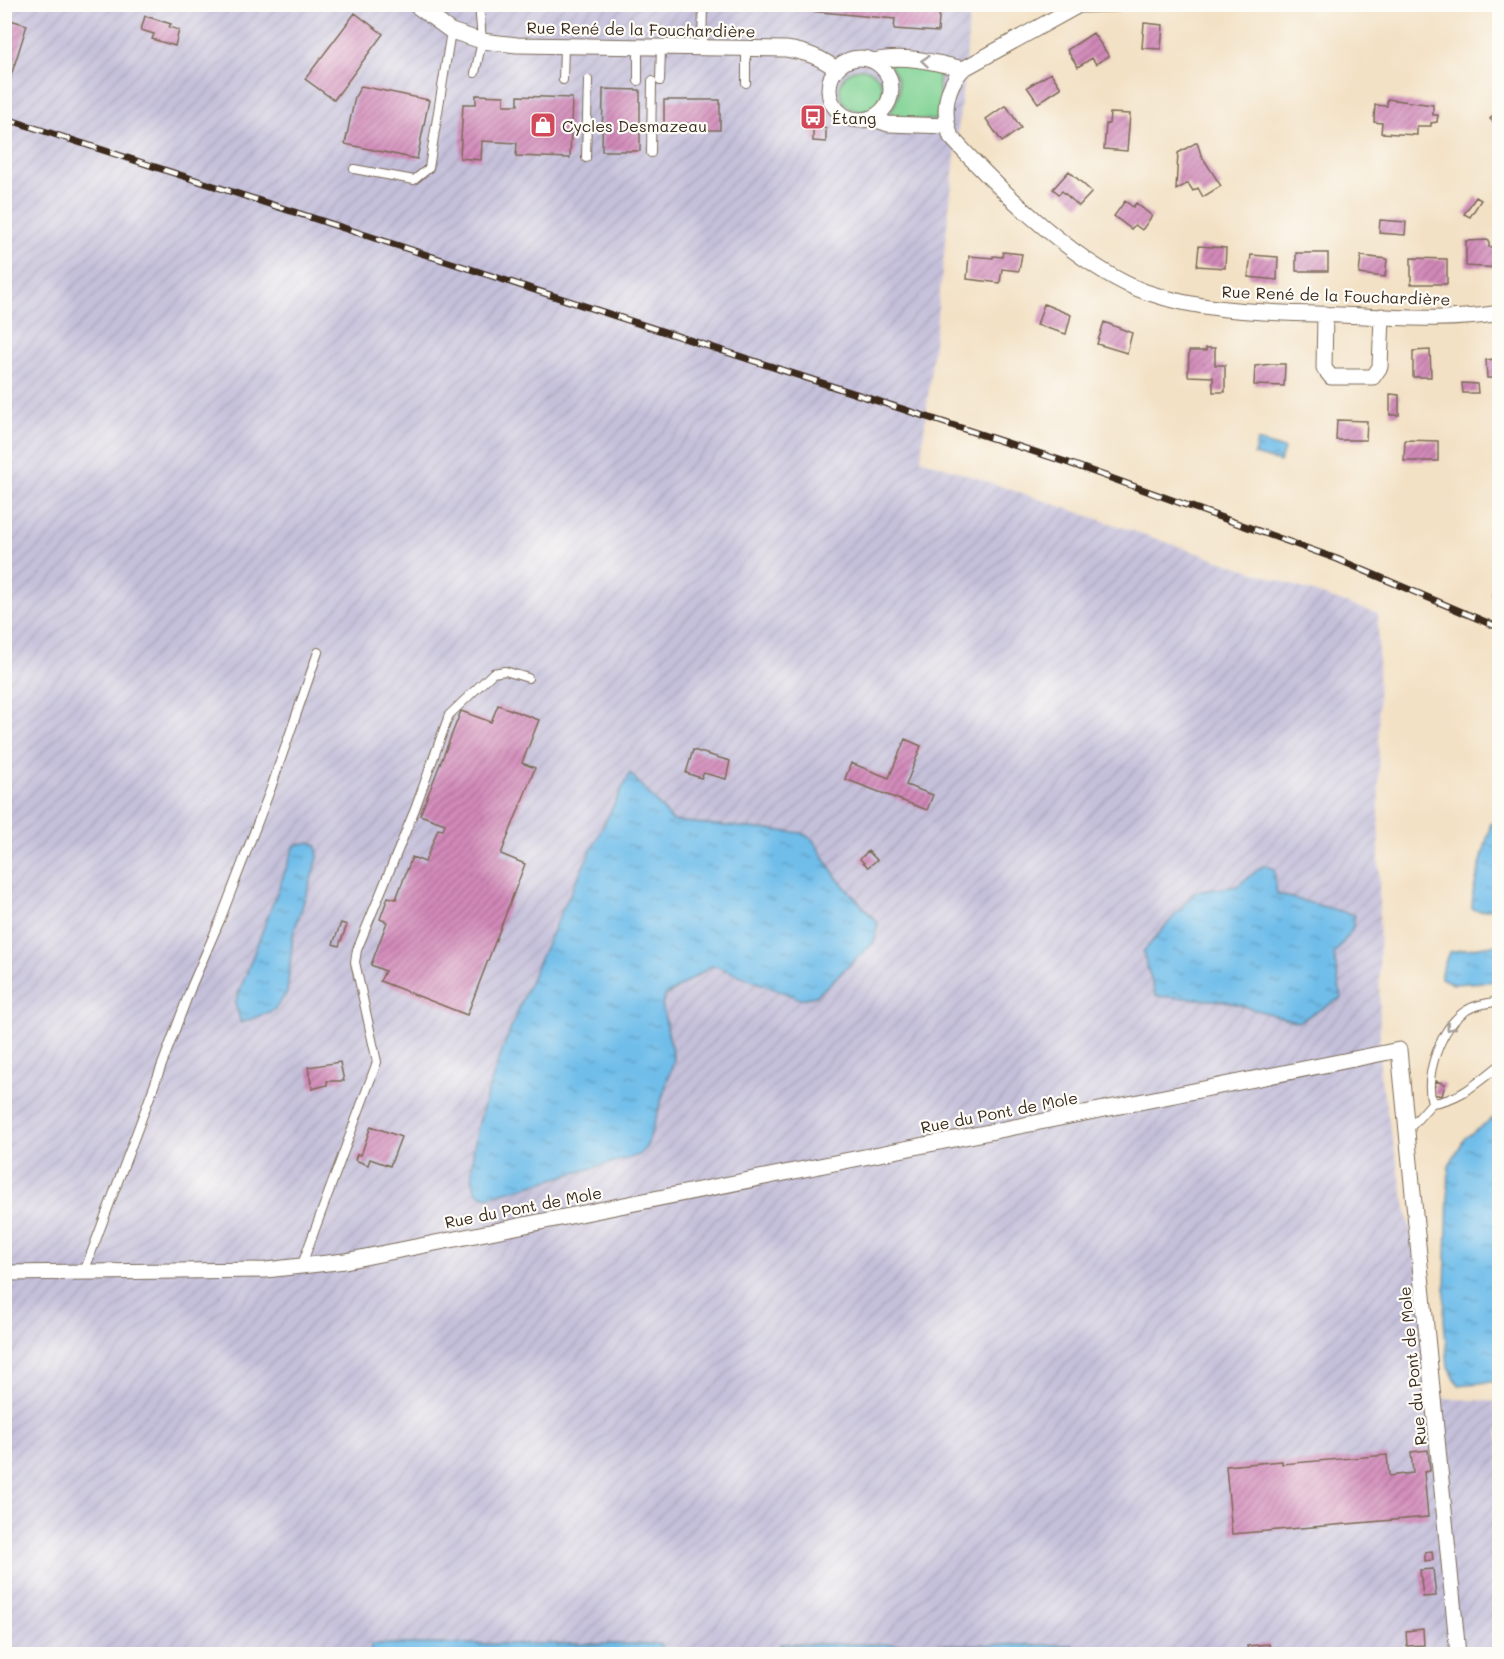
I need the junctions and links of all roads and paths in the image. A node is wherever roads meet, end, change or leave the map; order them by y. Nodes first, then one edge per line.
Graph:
1 (414, 4) edge
2 (478, 4) edge
3 (703, 4) edge
4 (1116, 4) edge
5 (451, 31) junction
6 (482, 41) junction
7 (564, 47) junction
8 (638, 47) junction
9 (661, 47) junction
10 (702, 48) junction
11 (746, 48) junction
12 (874, 61) junction
13 (836, 69) junction
14 (963, 69) junction
15 (475, 73) dead end
16 (563, 80) dead end
17 (588, 80) dead end
18 (638, 81) dead end
19 (746, 83) dead end
20 (871, 118) junction
21 (947, 126) junction
22 (651, 153) dead end
23 (586, 158) dead end
24 (354, 169) dead end
25 (1500, 313) edge
26 (1325, 314) junction
27 (1382, 316) junction
28 (318, 652) dead end
29 (528, 678) dead end
30 (1500, 1000) edge
31 (1500, 1065) edge
32 (1432, 1103) junction
33 (1407, 1131) junction
34 (301, 1266) junction
35 (4, 1273) edge
36 (84, 1274) junction
37 (1458, 1654) edge

1 - 5 street, Rue René de la Fouchardière
2 - 6 lane
3 - 10 lane
4 - 14 street
5 - 6 street, Rue René de la Fouchardière
5 - 24 lane
6 - 7 street, Rue René de la Fouchardière
6 - 15 lane
7 - 8 street, Rue René de la Fouchardière
7 - 16 lane
8 - 9 street, Rue René de la Fouchardière
8 - 18 lane
9 - 10 street, Rue René de la Fouchardière
9 - 22 lane
10 - 11 street, Rue René de la Fouchardière
11 - 13 street, Rue René de la Fouchardière
11 - 19 lane
12 - 13 street
14 -> 12 street
12 - 20 street
13 - 20 street
14 - 21 street
17 - 23 lane
20 - 21 street
21 - 26 street, Rue René de la Fouchardière
25 - 27 street, Rue René de la Fouchardière
26 - 27 street, Rue René de la Fouchardière
26 - 27 street
28 - 36 lane
29 - 34 lane
30 -> 32 lane
31 - 32 lane
32 - 33 lane
33 - 34 street, Rue du Pont de Mole
33 - 37 street, Rue du Pont de Mole
34 - 36 street, Rue du Pont de Mole
35 - 36 street, Rue du Pont de Mole

